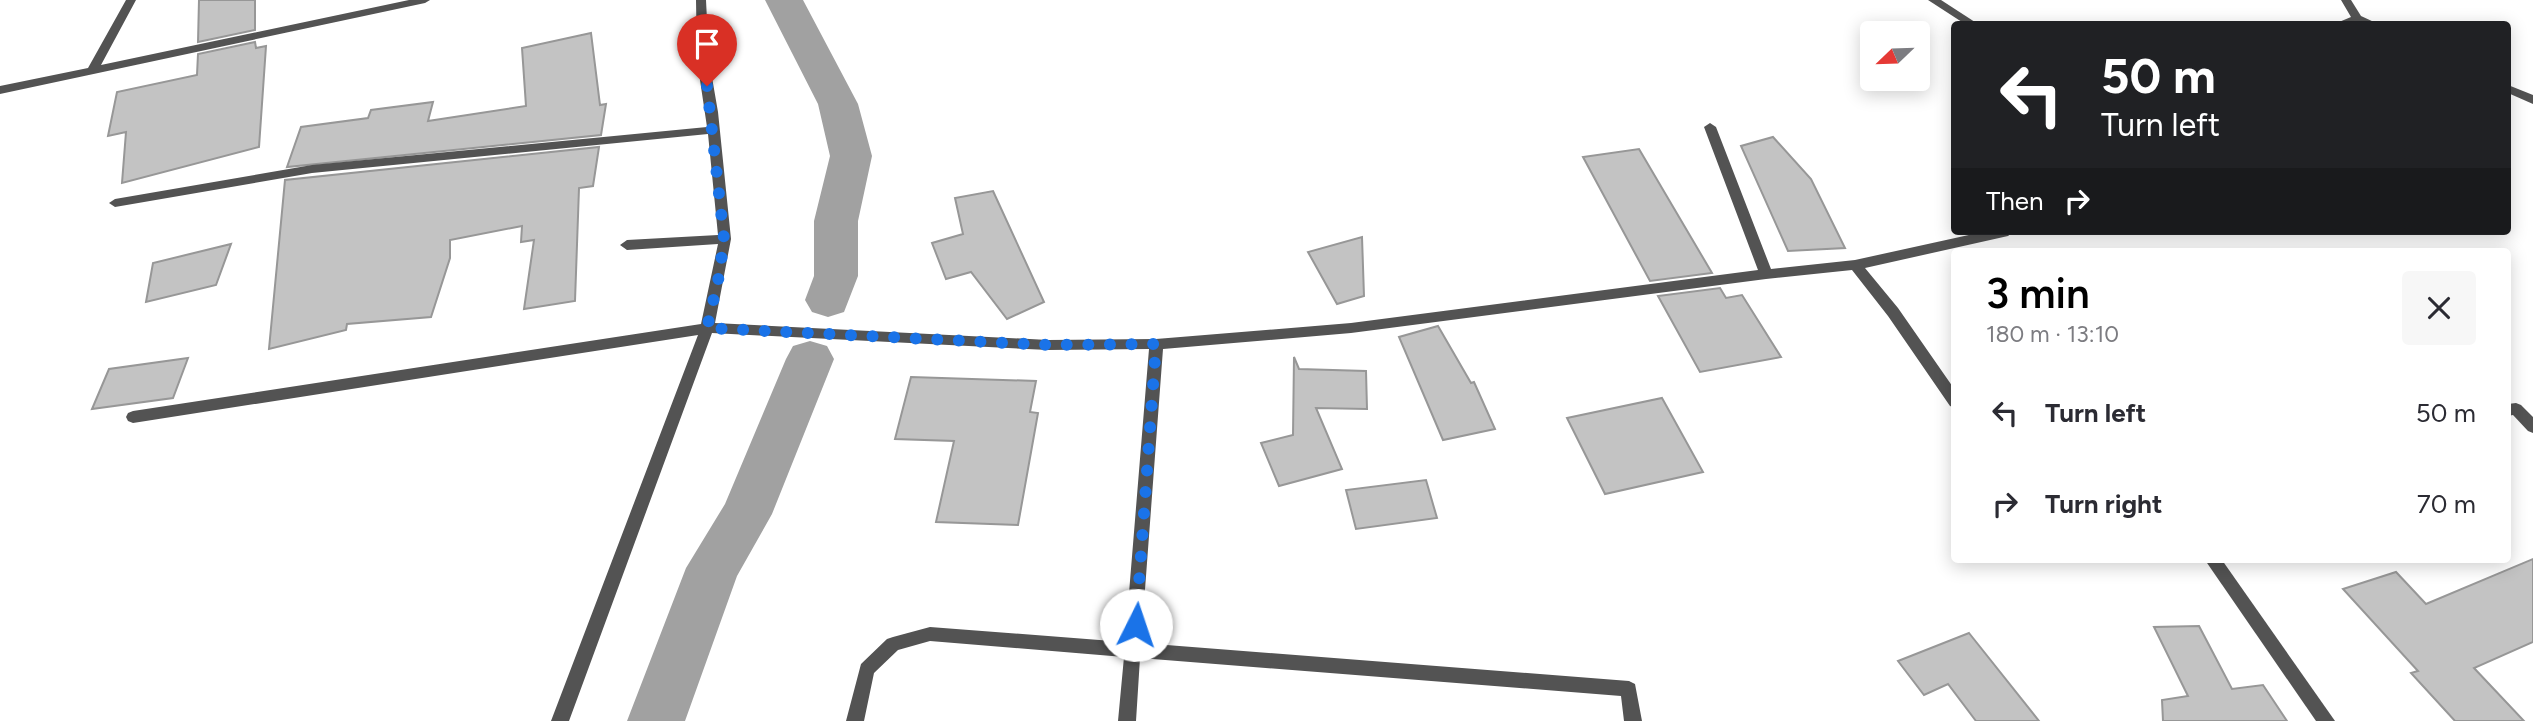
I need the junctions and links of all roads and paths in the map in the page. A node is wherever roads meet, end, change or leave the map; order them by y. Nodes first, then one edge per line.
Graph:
1 (131, 0) edge
2 (425, 0) edge
3 (701, 0) edge
4 (1933, 0) edge
5 (2346, 0) edge
6 (2357, 18) junction
7 (1967, 21) edge
8 (2350, 21) edge
9 (2364, 21) edge
10 (93, 69) junction
11 (0, 90) edge
12 (2511, 90) edge
13 (2533, 100) edge
14 (1710, 127) dead end
15 (713, 130) junction
16 (114, 203) dead end
17 (1990, 235) edge
18 (724, 239) junction
19 (627, 245) dead end
20 (1855, 265) junction
21 (1766, 274) junction
22 (707, 328) junction
23 (1156, 344) junction
24 (1951, 396) edge
25 (2511, 410) edge
26 (133, 417) dead end
27 (2533, 427) edge
28 (2215, 563) edge
29 (1134, 651) junction
30 (560, 721) edge
31 (855, 721) edge
32 (1126, 721) edge
33 (1633, 721) edge
34 (2326, 721) edge

1 - 10 street
2 - 10 street
3 - 15 street
4 - 7 street
5 - 6 street
6 - 8 street
6 - 9 street
10 - 11 street
12 - 13 street
14 - 21 street
15 - 16 street
15 - 18 street
17 - 20 street
18 - 19 street
18 - 22 street
20 - 21 street
20 - 24 street
21 - 23 street
22 - 23 street
22 - 26 street
22 - 30 street
23 - 29 street
25 - 27 street
28 - 34 street
29 - 31 street
29 - 32 street
29 - 33 street

